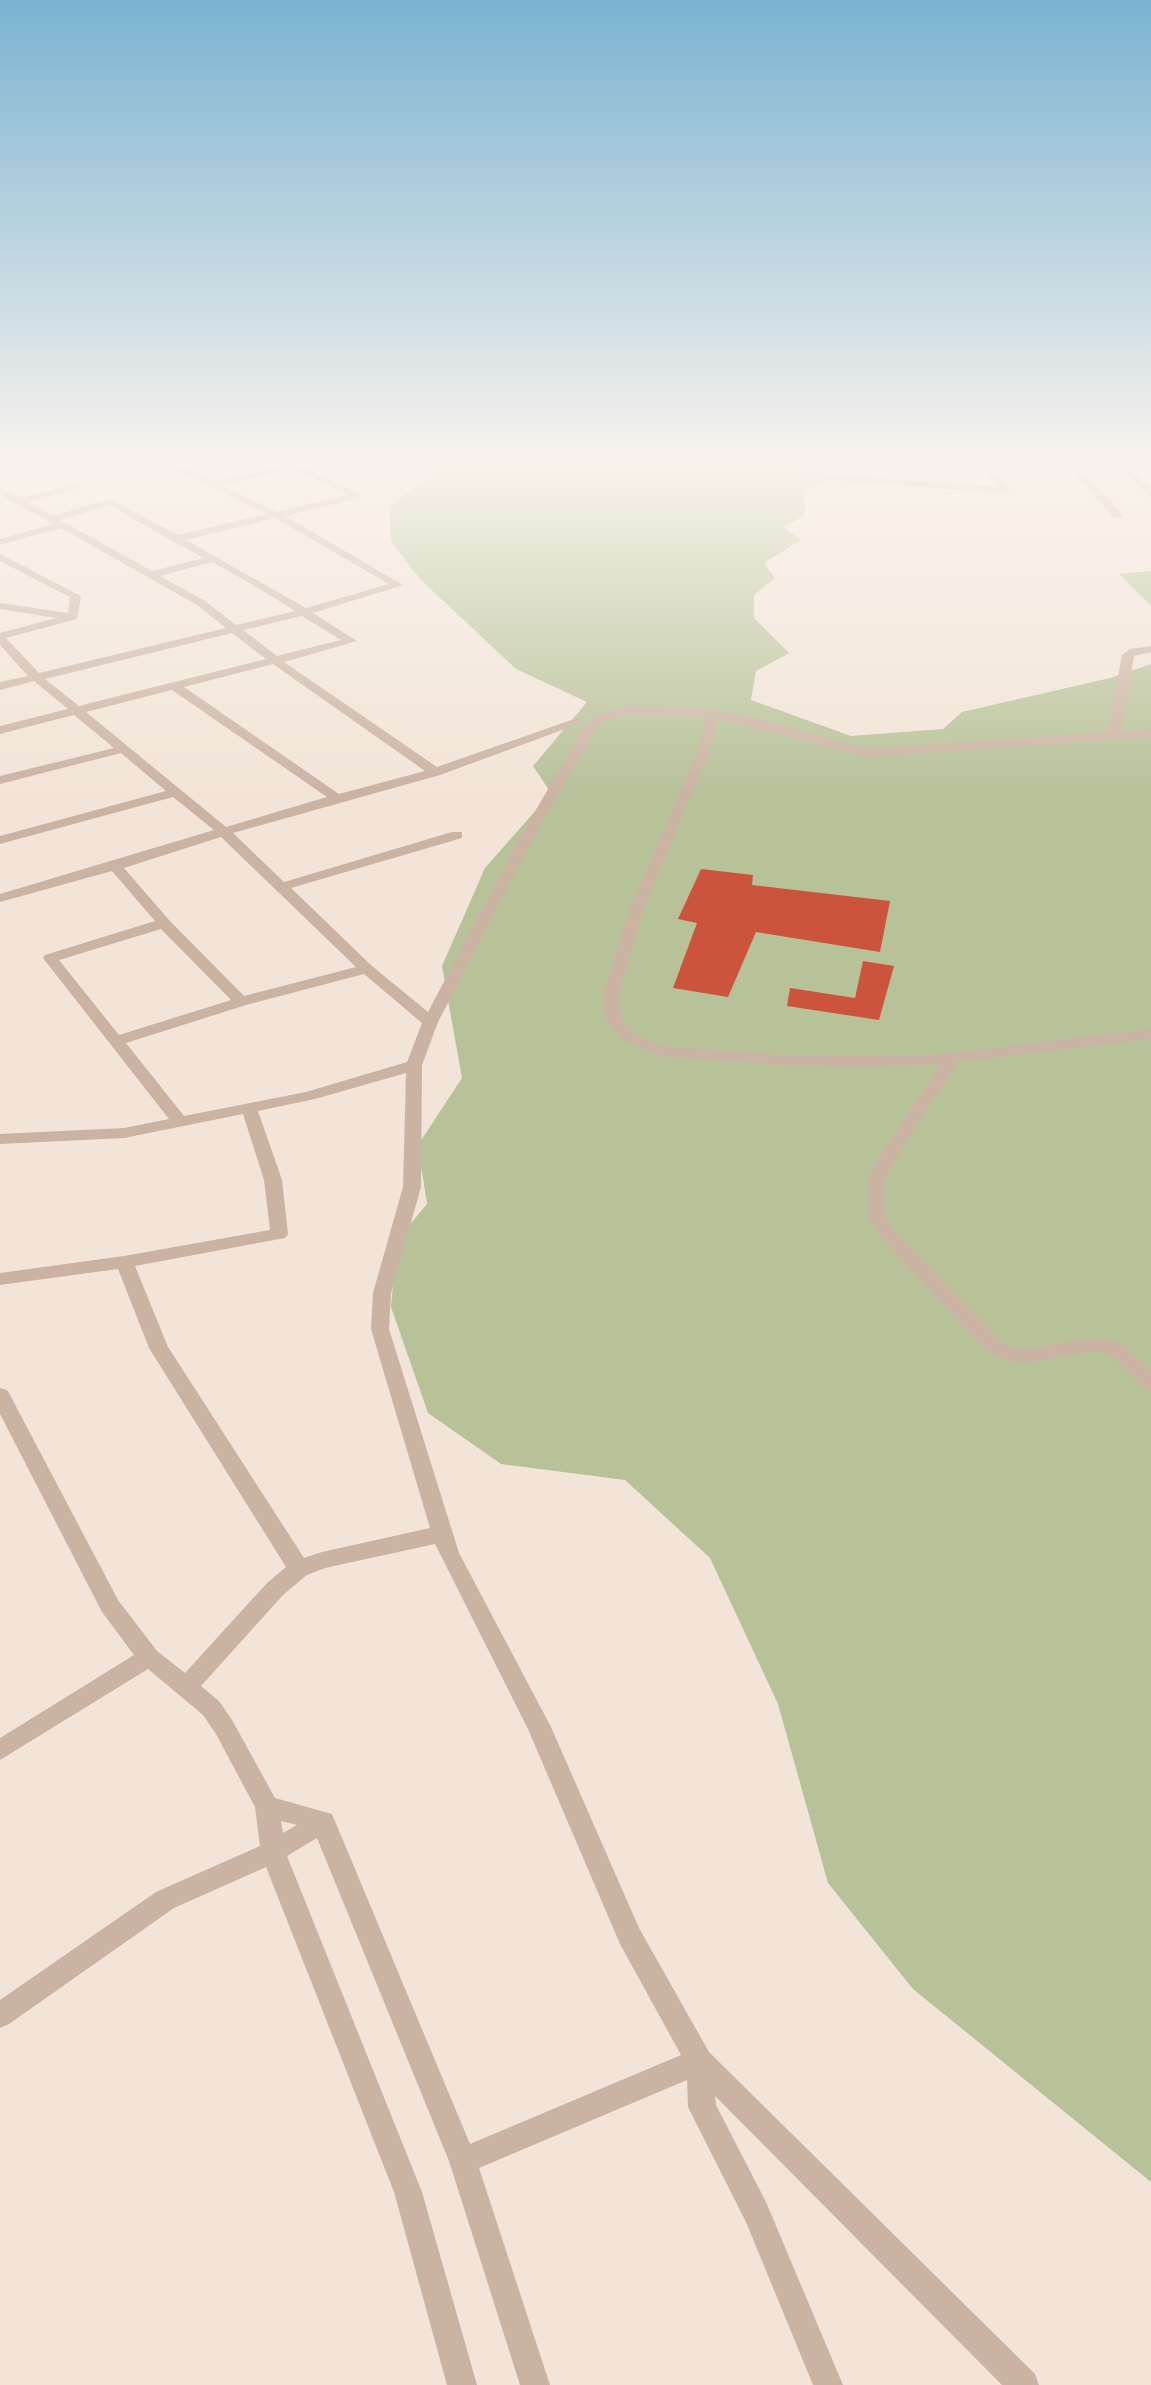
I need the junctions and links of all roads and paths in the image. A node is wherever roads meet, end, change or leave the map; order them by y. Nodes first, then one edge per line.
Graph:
1 (28, 571) edge
2 (148, 571) edge
3 (164, 571) edge
4 (234, 571) edge
5 (374, 571) edge
6 (153, 574) junction
7 (0, 606) edge
8 (304, 612) junction
9 (73, 617) junction
10 (233, 628) junction
11 (0, 637) edge
12 (1151, 649) edge
13 (274, 660) junction
14 (36, 677) junction
15 (173, 685) junction
16 (0, 686) edge
17 (77, 711) junction
18 (714, 714) junction
19 (578, 722) dead end
20 (0, 730) edge
21 (1151, 733) edge
22 (1114, 735) junction
23 (123, 749) junction
24 (435, 772) junction
25 (0, 780) edge
26 (176, 792) junction
27 (337, 798) junction
28 (224, 832) junction
29 (457, 835) dead end
30 (0, 840) edge
31 (115, 866) junction
32 (281, 887) junction
33 (0, 898) edge
34 (164, 923) junction
35 (367, 968) junction
36 (241, 1002) junction
37 (430, 1022) junction
38 (1151, 1034) edge
39 (116, 1041) junction
40 (953, 1057) junction
41 (414, 1065) junction
42 (249, 1108) junction
43 (180, 1122) junction
44 (0, 1139) edge
45 (124, 1262) junction
46 (0, 1279) edge
47 (1151, 1384) edge
48 (0, 1395) edge
49 (442, 1534) junction
50 (299, 1569) junction
51 (149, 1657) junction
52 (186, 1687) junction
53 (0, 1750) edge
54 (267, 1806) junction
55 (323, 1822) junction
56 (273, 1852) junction
57 (0, 2015) edge
58 (699, 2062) junction
59 (463, 2161) junction
60 (462, 2385) edge
61 (535, 2385) edge
62 (828, 2385) edge
63 (1024, 2385) edge

1 - 9 street
2 - 6 street
3 - 6 street
4 - 8 street
5 - 8 street
6 - 10 street
7 - 9 street
8 - 10 street
8 - 13 street
9 - 11 street
10 - 13 street
10 - 14 street
11 - 14 street
12 - 22 street
13 - 15 street
13 - 24 street
14 - 16 street
14 - 17 street
15 - 17 street
15 - 27 street
17 - 20 street
17 - 23 street
18 - 22 street
18 - 37 street
18 - 40 street
19 - 24 street
21 - 22 street
23 - 25 street
23 - 26 street
24 - 27 street
26 - 28 street
26 - 30 street
27 - 28 street
28 - 31 street
28 - 32 street
29 - 32 street
31 - 33 street
31 - 34 street
32 - 35 street
34 - 36 street
34 - 39 street
35 - 36 street
35 - 37 street
36 - 39 street
37 - 41 street
38 - 40 street
39 - 43 street
40 - 47 street
41 - 42 street
41 - 49 street
42 - 43 street
42 - 45 street
43 - 44 street
45 - 46 street
45 - 50 street
48 - 51 street
49 - 50 street
49 - 58 street
50 - 52 street
51 - 52 street
51 - 53 street
52 - 54 street
54 - 55 street
54 - 56 street
55 - 56 street
55 - 59 street
56 - 57 street
56 - 60 street
58 - 59 street
58 - 62 street
58 - 63 street
59 - 61 street

